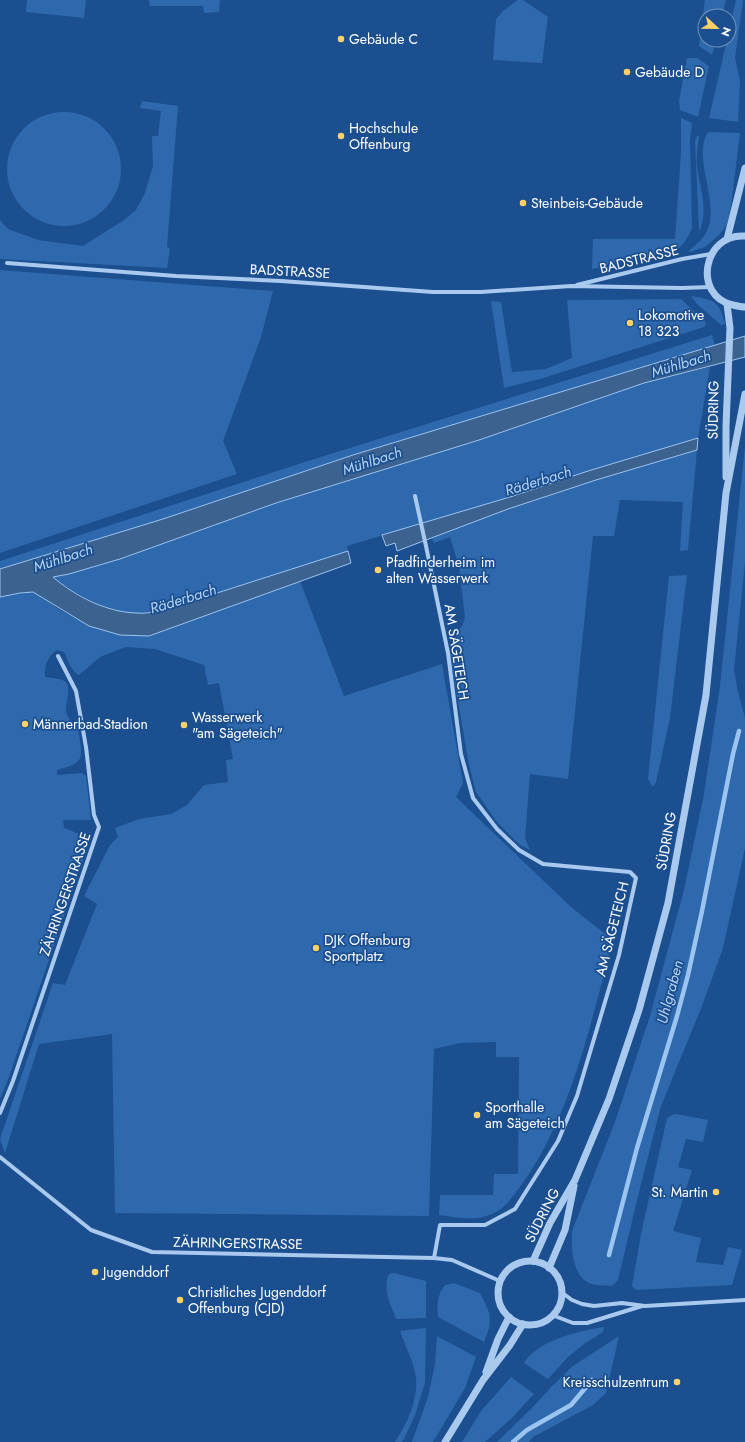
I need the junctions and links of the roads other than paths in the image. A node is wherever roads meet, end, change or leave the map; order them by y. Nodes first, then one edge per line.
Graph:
1 (745, 168) edge
2 (745, 236) edge
3 (727, 239) junction
4 (711, 254) junction
5 (7, 263) dead end
6 (571, 286) junction
7 (710, 287) junction
8 (727, 304) junction
9 (745, 307) edge
10 (745, 394) edge
11 (726, 493) junction
12 (415, 496) dead end
13 (58, 656) dead end
14 (0, 1113) edge
15 (0, 1157) edge
16 (575, 1180) junction
17 (434, 1258) junction
18 (533, 1261) junction
19 (549, 1268) junction
20 (500, 1281) junction
21 (561, 1292) junction
22 (745, 1300) edge
23 (645, 1306) junction
24 (552, 1315) junction
25 (509, 1317) junction
26 (523, 1324) junction
27 (483, 1380) junction
28 (445, 1442) edge

1 - 3 street
2 - 3 street
3 - 4 street
4 - 6 street, BADSTRASSE
4 - 7 street
5 - 6 street, BADSTRASSE
6 - 7 street, BADSTRASSE
7 - 8 street
8 - 9 street
8 - 11 street, SÜDRING
10 - 11 street, SÜDRING
11 - 16 street, SÜDRING
12 - 17 street, AM SÄGETEICH
13 - 14 street, ZÄHRINGERSTRASSE
15 - 17 street, ZÄHRINGERSTRASSE
16 - 18 street, SÜDRING
16 - 19 street, SÜDRING
17 - 20 street, ZÄHRINGERSTRASSE
18 - 19 street
18 - 20 street
19 - 21 street
20 - 25 street
21 - 23 street
21 - 24 street
22 - 23 street
23 - 24 street
24 - 26 street
25 - 26 street
25 - 27 street
26 - 27 street
27 - 28 street

